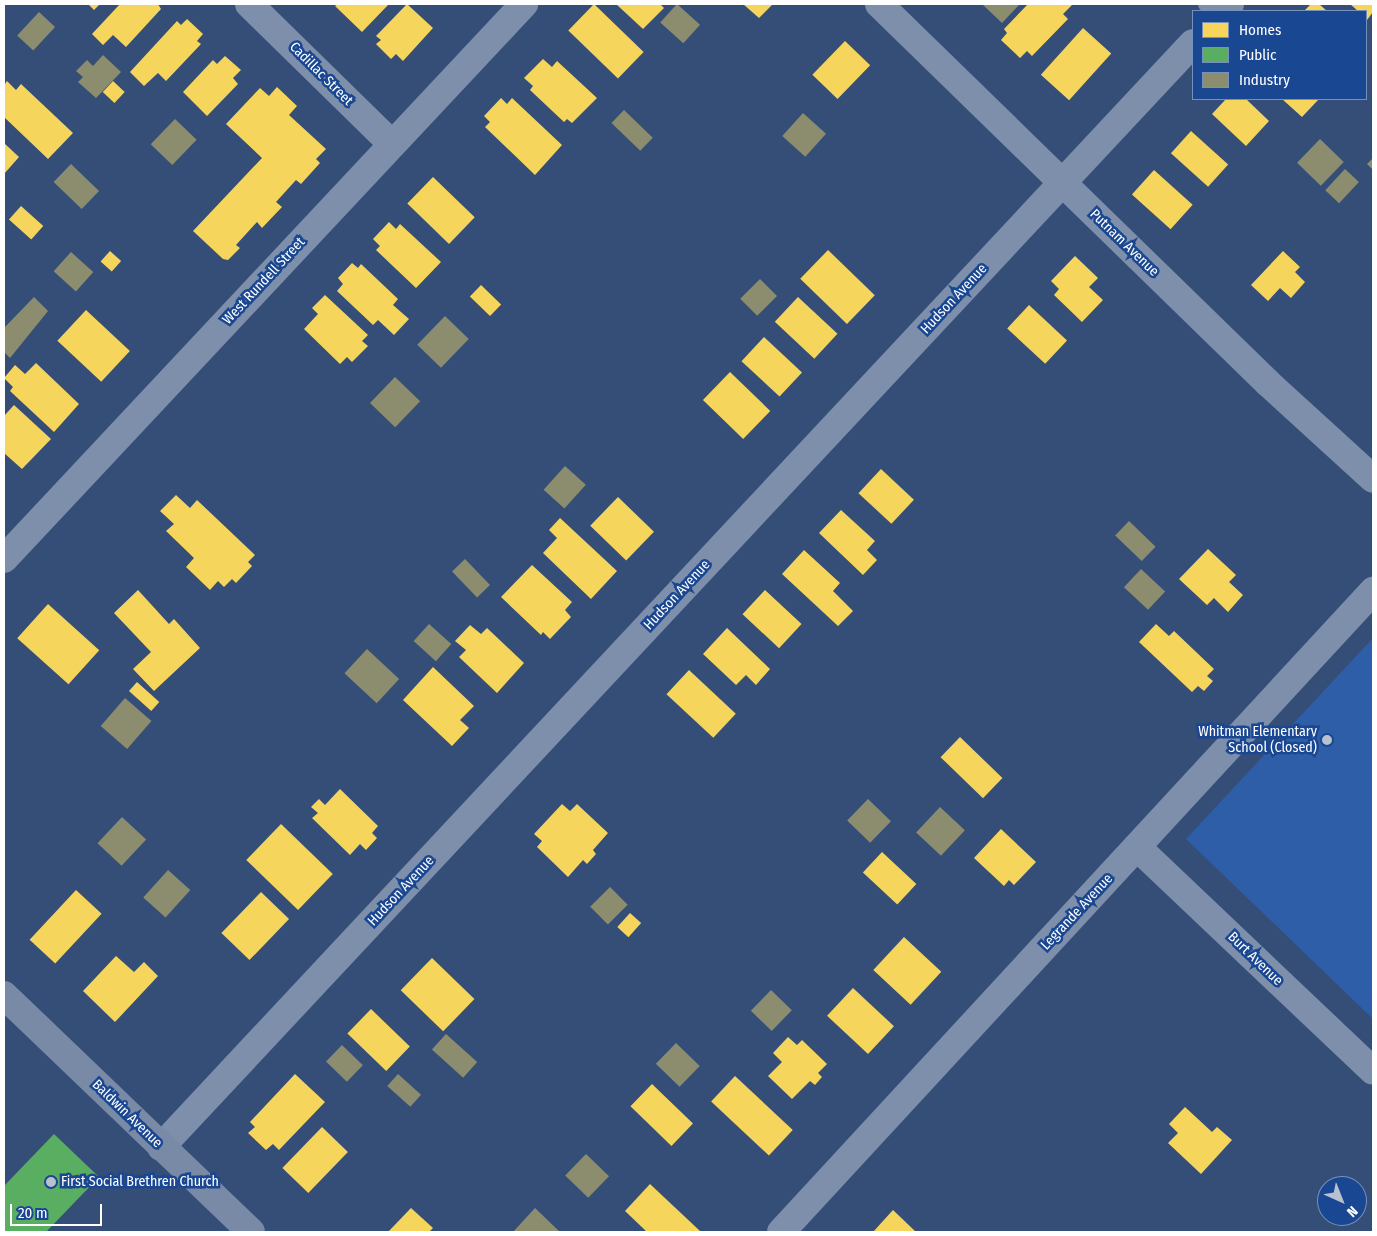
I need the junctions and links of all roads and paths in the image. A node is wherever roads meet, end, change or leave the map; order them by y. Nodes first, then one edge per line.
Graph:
1 (249, 4) edge
2 (524, 4) edge
3 (879, 4) edge
4 (1192, 44) edge
5 (392, 144) junction
6 (1063, 183) junction
7 (1373, 479) edge
8 (4, 559) edge
9 (1373, 591) edge
10 (1137, 847) junction
11 (4, 996) edge
12 (1373, 1071) edge
13 (161, 1147) junction
14 (251, 1232) edge
15 (781, 1232) edge

1 - 5 street, Cadillac Street
2 - 5 street, West Rundell Street
3 - 6 street, Putnam Avenue
4 - 6 street, Hudson Avenue
5 - 8 street, West Rundell Street
6 - 7 street, Putnam Avenue
6 - 13 street, Hudson Avenue
9 - 10 street, Legrande Avenue
10 - 12 street, Burt Avenue
10 - 15 street, Legrande Avenue
11 - 13 main road, Baldwin Avenue
13 - 14 main road, Baldwin Avenue

